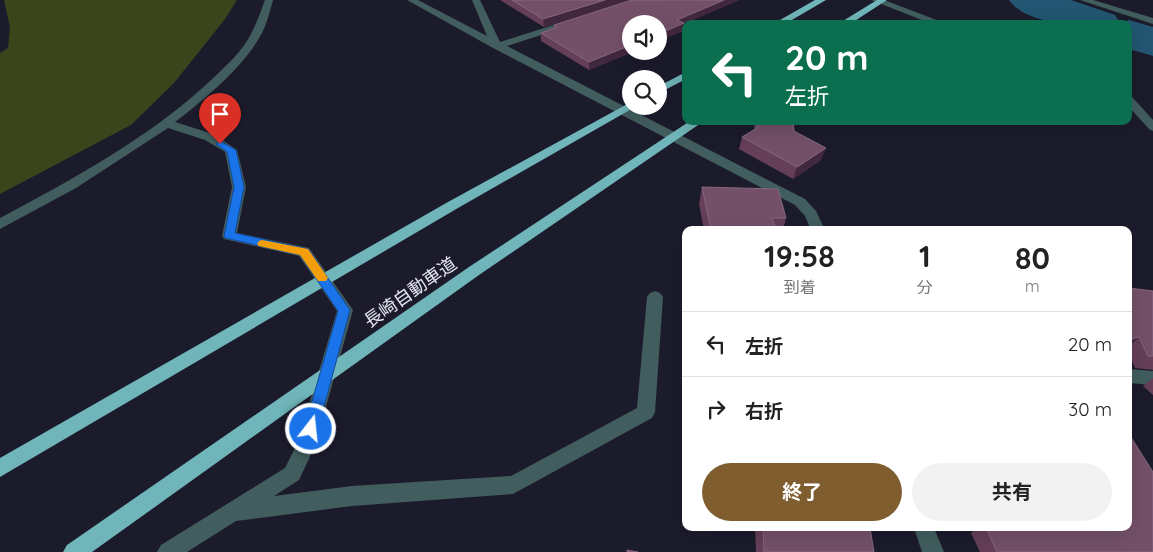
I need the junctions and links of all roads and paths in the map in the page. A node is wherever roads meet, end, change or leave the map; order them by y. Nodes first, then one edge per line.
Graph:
1 (269, 0) edge
2 (411, 0) edge
3 (476, 0) edge
4 (822, 0) edge
5 (875, 0) edge
6 (882, 0) edge
7 (1084, 0) edge
8 (580, 20) edge
9 (785, 20) edge
10 (850, 20) edge
11 (931, 20) edge
12 (1153, 21) edge
13 (497, 46) junction
14 (682, 77) edge
15 (667, 86) edge
16 (1132, 103) edge
17 (622, 111) edge
18 (166, 123) junction
19 (692, 125) edge
20 (1153, 127) edge
21 (0, 224) edge
22 (816, 226) edge
23 (654, 297) dead end
24 (1132, 376) edge
25 (1153, 378) edge
26 (0, 468) edge
27 (233, 512) junction
28 (925, 531) edge
29 (74, 552) edge
30 (168, 552) edge
31 (933, 552) edge

1 - 18 street
2 - 13 street
3 - 13 street
4 - 9 highway
5 - 11 street
6 - 10 highway
7 - 12 street
8 - 13 street
13 - 22 street
14 - 15 highway
16 - 20 street
17 - 26 highway
18 - 21 street
18 - 27 street
19 - 29 highway, 長崎自動車道
23 - 27 street
24 - 25 street
27 - 30 street
28 - 31 street

